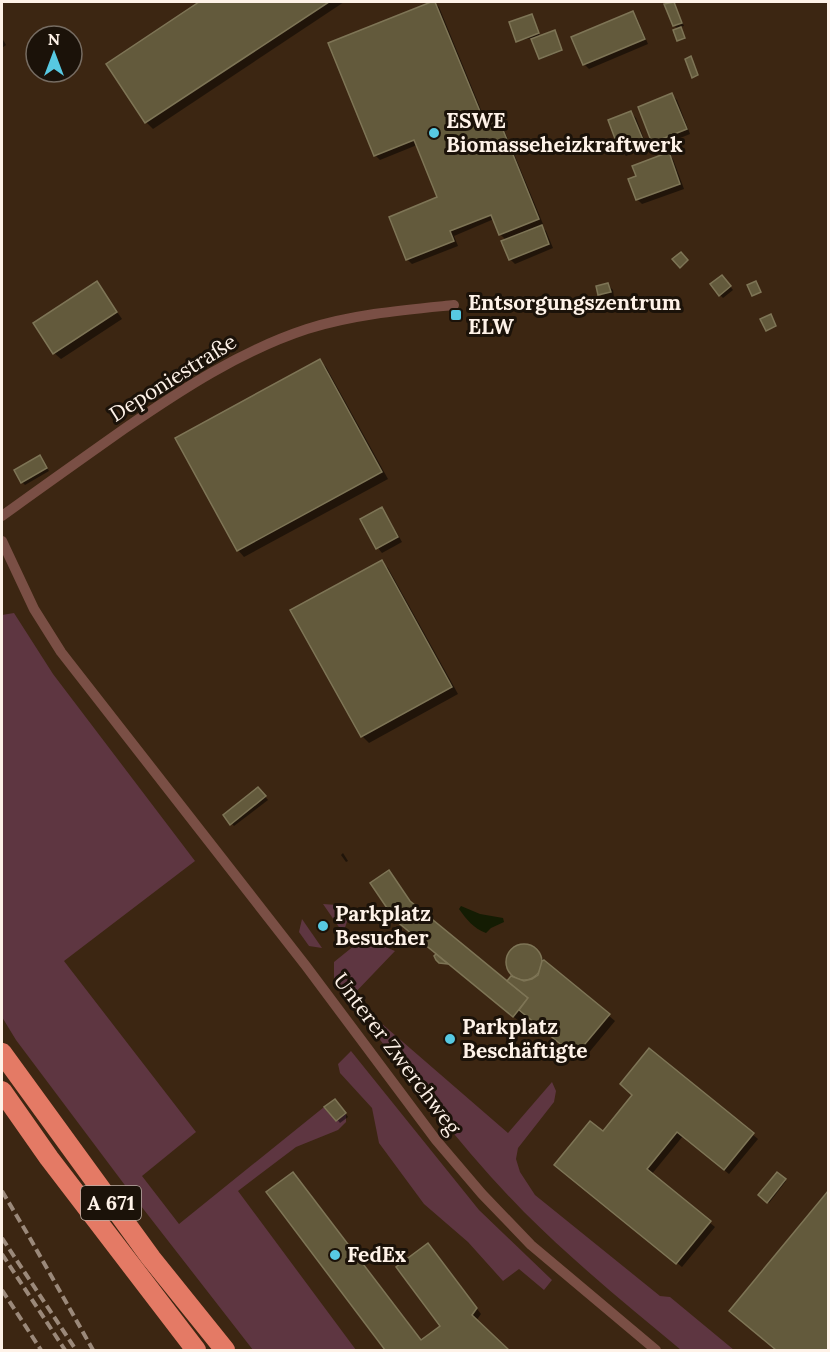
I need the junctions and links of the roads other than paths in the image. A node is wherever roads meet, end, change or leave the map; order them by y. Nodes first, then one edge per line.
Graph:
1 (454, 305) dead end
2 (2, 516) edge
3 (2, 541) edge
4 (2, 1053) edge
5 (2, 1091) edge
6 (196, 1350) edge
7 (225, 1350) edge
8 (656, 1350) edge

1 - 2 street, Deponiestraße
3 - 8 street, Unterer Zwerchweg
4 - 7 highway, A 671
5 - 6 highway, A 671

